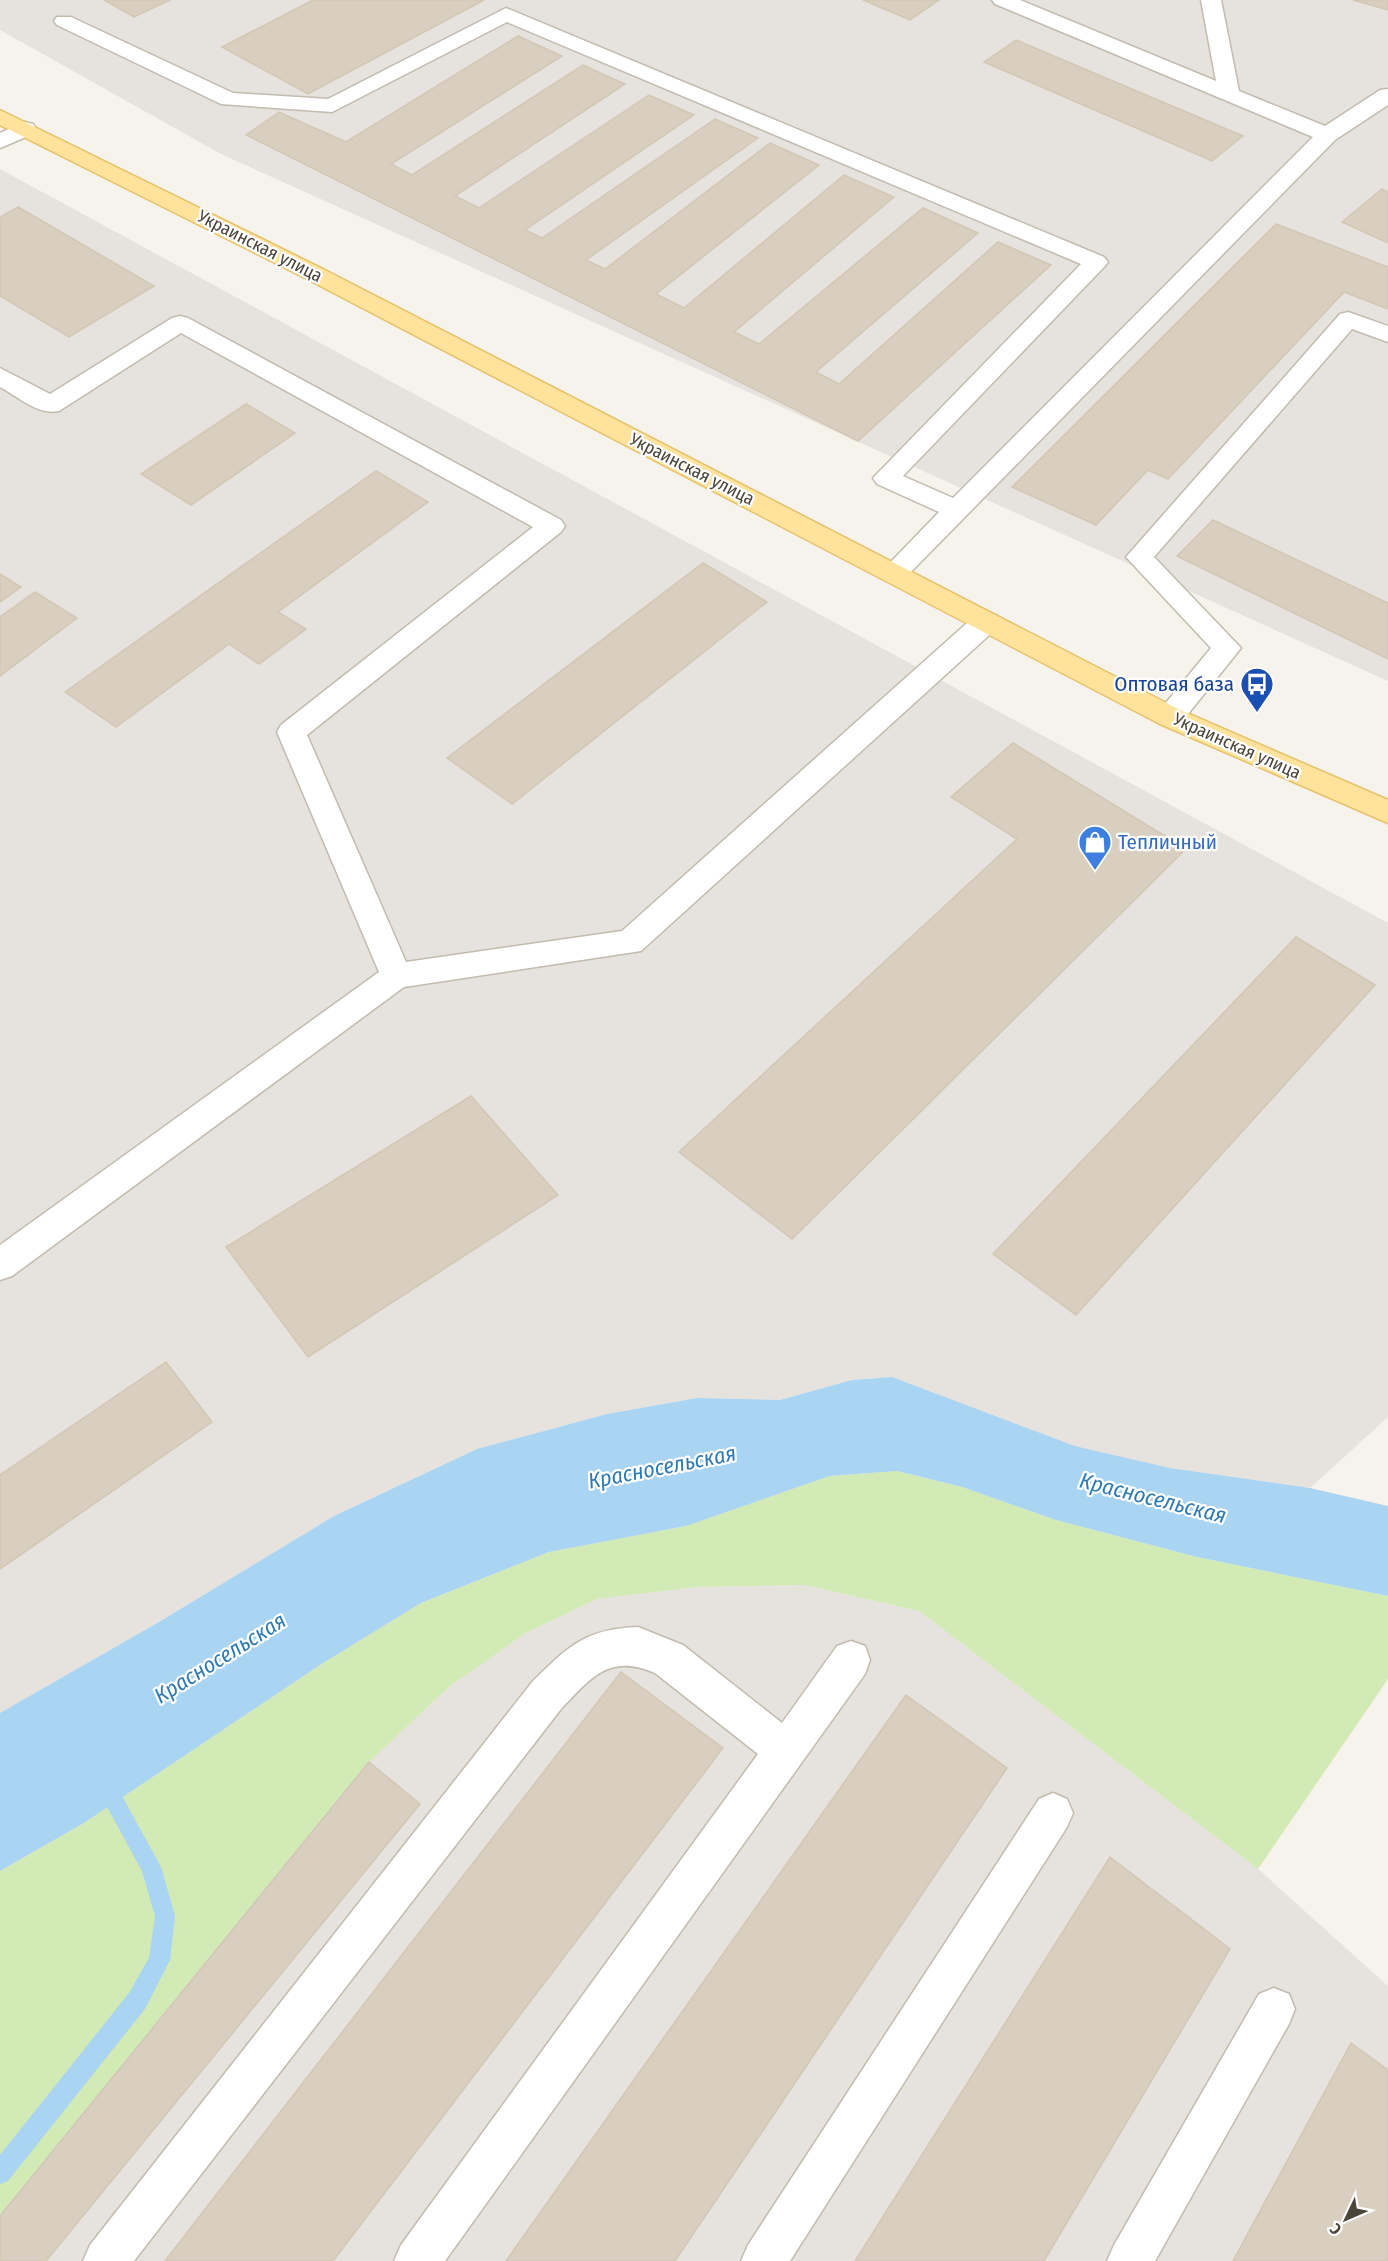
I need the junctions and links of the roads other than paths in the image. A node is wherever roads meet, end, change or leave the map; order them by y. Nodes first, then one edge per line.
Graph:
1 (1002, 0) edge
2 (1211, 0) edge
3 (64, 21) dead end
4 (1388, 94) edge
5 (1230, 95) junction
6 (0, 117) edge
7 (25, 129) junction
8 (1327, 135) junction
9 (0, 141) edge
10 (1388, 335) edge
11 (0, 376) edge
12 (956, 510) junction
13 (894, 574) junction
14 (986, 622) junction
15 (1170, 717) junction
16 (1388, 812) edge
17 (396, 976) junction
18 (0, 1265) edge
19 (851, 1660) dead end
20 (786, 1751) junction
21 (1053, 1813) dead end
22 (1274, 2009) dead end
23 (106, 2261) edge
24 (417, 2261) edge
25 (764, 2261) edge
26 (1130, 2261) edge

1 - 5 lane
2 - 5 lane
3 - 12 lane
4 - 8 lane
5 - 8 lane
6 - 7 main road, Украинская улица
7 - 9 lane
7 - 13 main road, Украинская улица
8 - 12 lane
10 - 15 lane
11 - 17 lane
12 - 13 lane
13 - 14 main road, Украинская улица
14 - 15 main road, Украинская улица
14 - 17 lane
15 - 16 main road, Украинская улица
17 - 18 lane
19 - 20 lane
20 - 23 lane
20 - 24 lane
21 - 25 lane
22 - 26 lane

